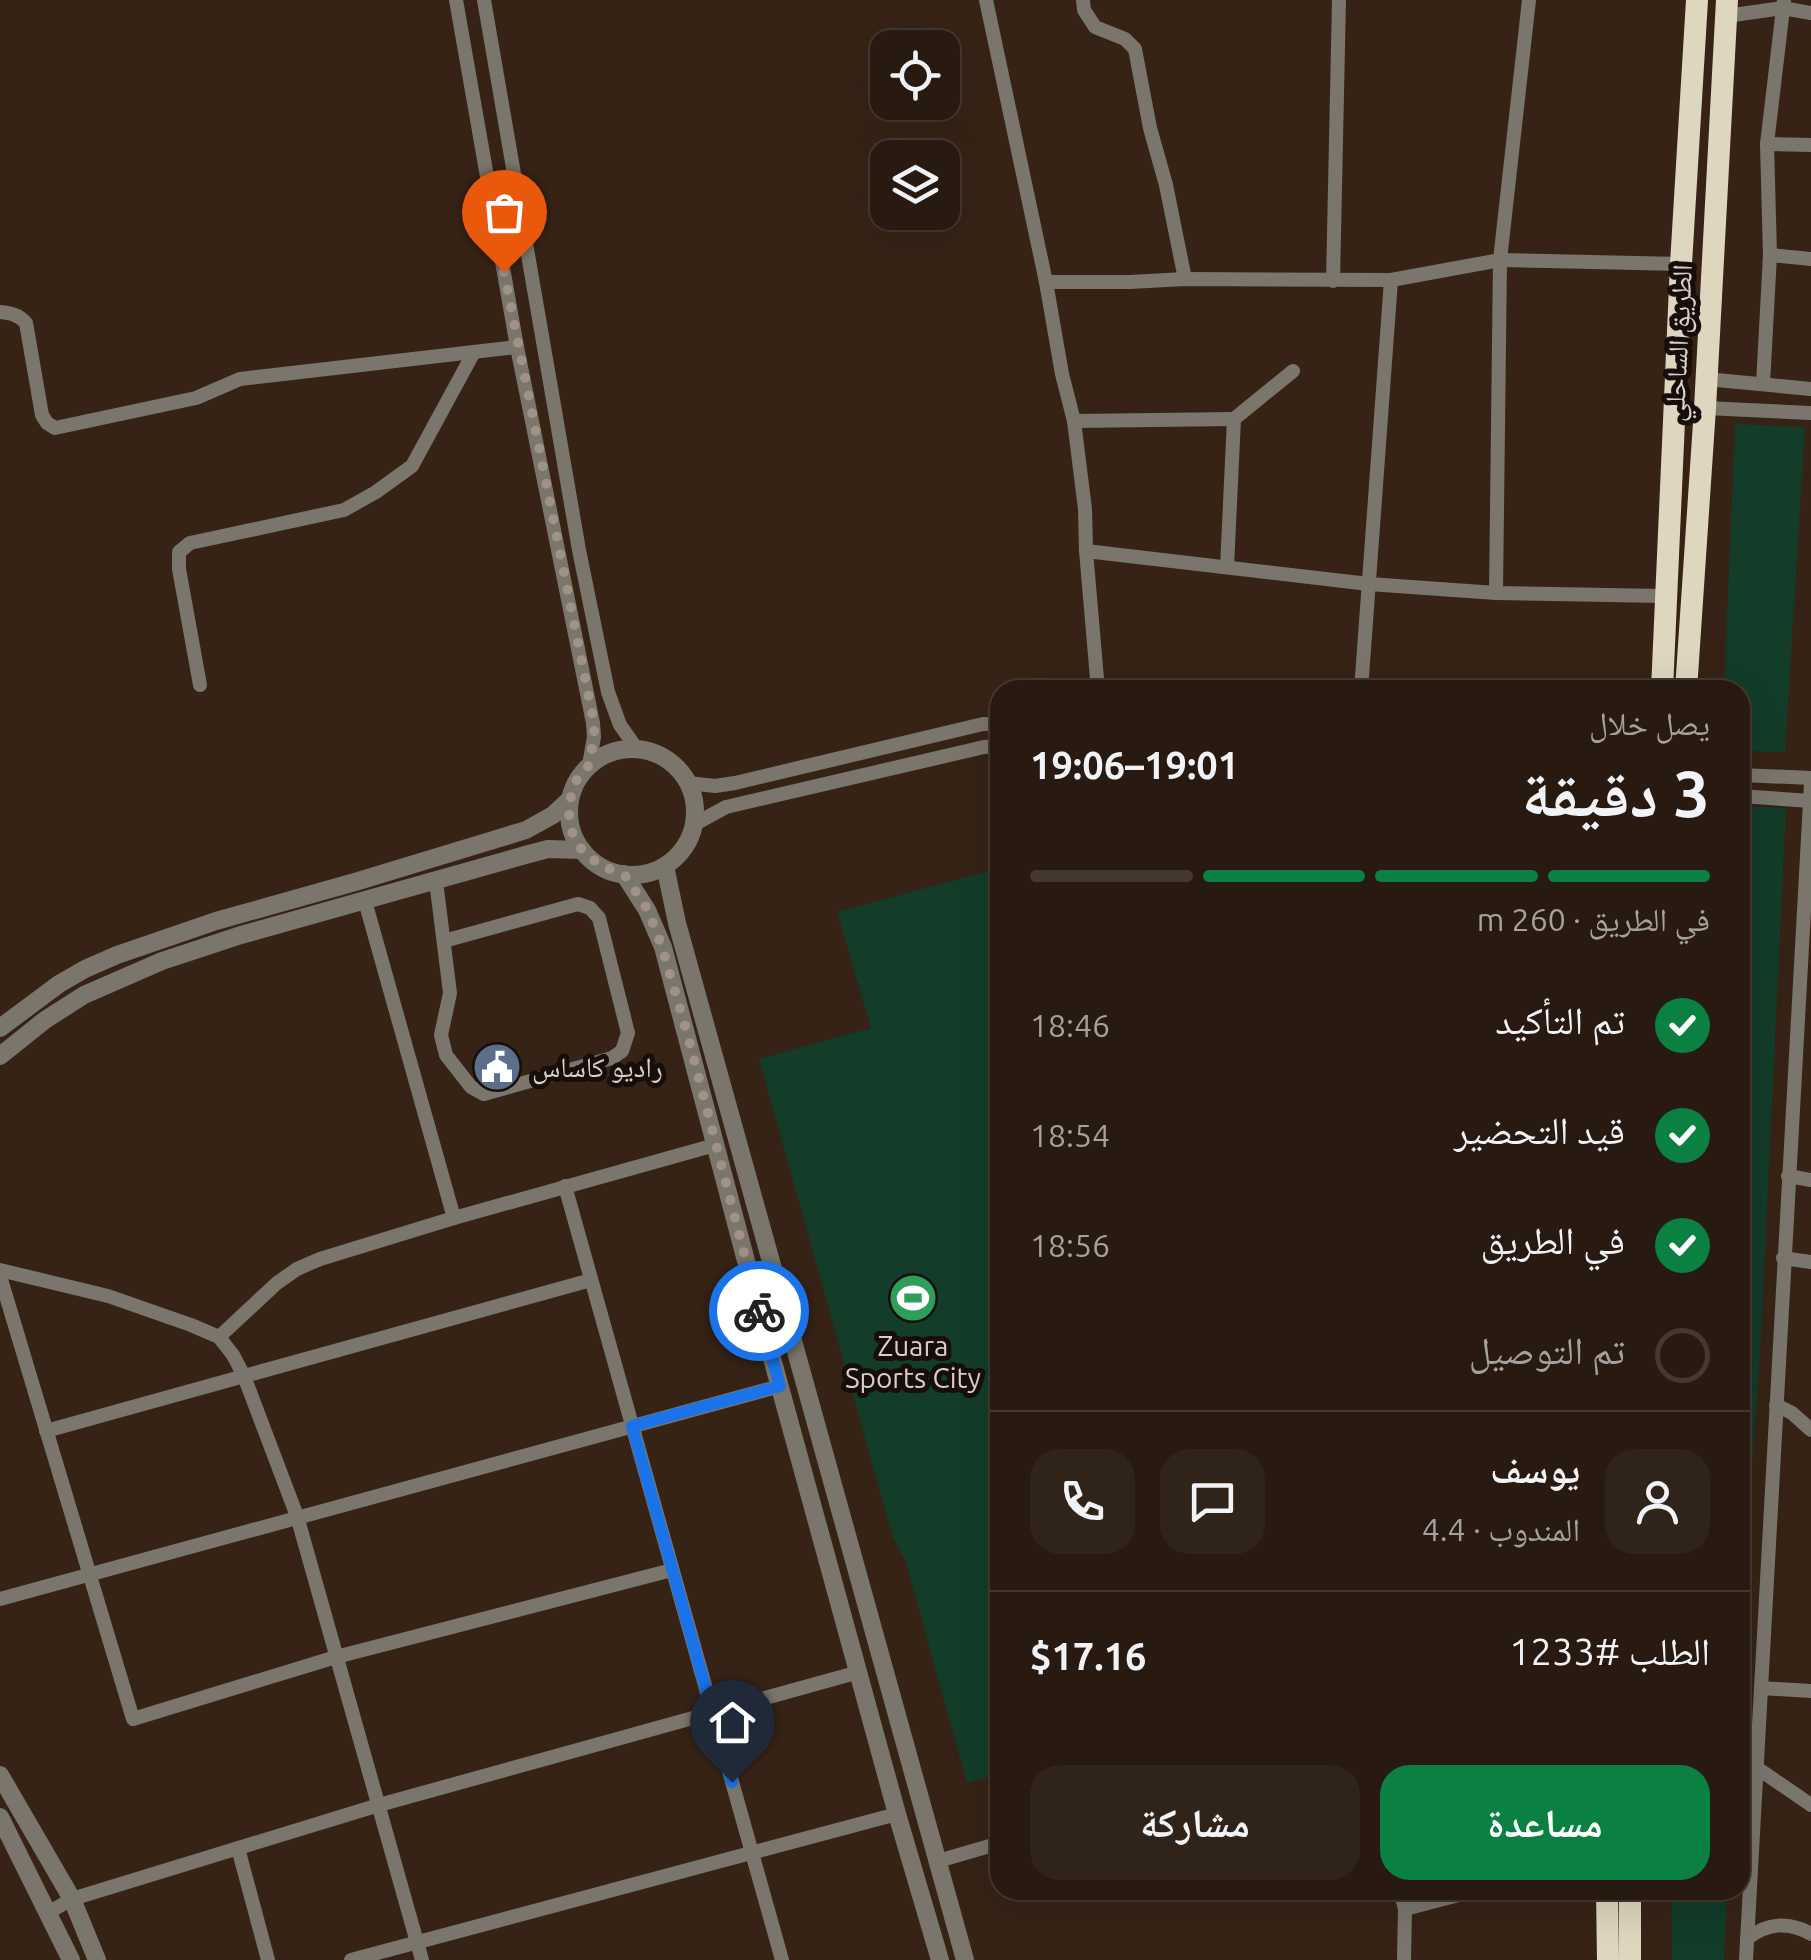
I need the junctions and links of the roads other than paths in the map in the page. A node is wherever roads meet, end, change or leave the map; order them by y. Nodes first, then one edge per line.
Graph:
1 (986, 0) edge
2 (1083, 0) edge
3 (1339, 0) edge
4 (1529, 0) edge
5 (1697, 0) edge
6 (485, 1) edge
7 (1783, 4) edge
8 (457, 5) edge
9 (1726, 8) edge
10 (1811, 13) edge
11 (1767, 144) junction
12 (1811, 146) edge
13 (1770, 255) junction
14 (1811, 259) edge
15 (1500, 260) junction
16 (1680, 264) junction
17 (1186, 279) junction
18 (1333, 280) junction
19 (1392, 280) junction
20 (1046, 282) junction
21 (0, 312) edge
22 (517, 347) junction
23 (474, 352) junction
24 (1293, 371) dead end
25 (1706, 379) junction
26 (1763, 384) junction
27 (1811, 389) edge
28 (1704, 408) junction
29 (1811, 412) edge
30 (1234, 419) junction
31 (1074, 421) junction
32 (1086, 551) junction
33 (1228, 567) junction
34 (1369, 584) junction
35 (1496, 593) junction
36 (1664, 596) junction
37 (1097, 680) edge
38 (1362, 680) edge
39 (1662, 680) edge
40 (1687, 680) edge
41 (200, 686) dead end
42 (990, 724) edge
43 (990, 747) edge
44 (637, 748) junction
45 (589, 765) junction
46 (1750, 776) edge
47 (1811, 781) edge
48 (688, 783) junction
49 (1750, 797) edge
50 (570, 800) junction
51 (1810, 801) edge
52 (693, 826) junction
53 (582, 850) junction
54 (664, 866) junction
55 (624, 874) junction
56 (436, 881) junction
57 (365, 901) junction
58 (156, 940) junction
59 (444, 941) junction
60 (162, 961) junction
61 (0, 1028) edge
62 (1804, 1031) edge
63 (0, 1056) edge
64 (714, 1145) junction
65 (1788, 1176) junction
66 (1811, 1180) edge
67 (565, 1186) junction
68 (454, 1218) junction
69 (1783, 1258) junction
70 (1811, 1262) edge
71 (0, 1272) edge
72 (591, 1280) junction
73 (787, 1323) junction
74 (764, 1329) junction
75 (219, 1337) junction
76 (244, 1376) junction
77 (780, 1386) junction
78 (1776, 1406) junction
79 (632, 1426) junction
80 (1811, 1430) edge
81 (46, 1431) junction
82 (297, 1516) junction
83 (672, 1570) junction
84 (90, 1574) junction
85 (0, 1599) edge
86 (336, 1657) junction
87 (859, 1672) junction
88 (1761, 1688) junction
89 (1811, 1691) edge
90 (712, 1712) junction
91 (1757, 1768) junction
92 (0, 1775) edge
93 (378, 1805) junction
94 (1811, 1805) edge
95 (897, 1814) junction
96 (0, 1817) edge
97 (990, 1845) edge
98 (238, 1848) junction
99 (751, 1852) junction
100 (938, 1861) junction
101 (1750, 1888) edge
102 (72, 1899) junction
103 (1403, 1900) edge
104 (1440, 1900) edge
105 (1607, 1900) edge
106 (1630, 1900) edge
107 (1749, 1900) edge
108 (1405, 1909) junction
109 (49, 1912) junction
110 (1811, 1934) edge
111 (1747, 1939) junction
112 (417, 1942) junction
113 (71, 1960) edge
114 (97, 1960) edge
115 (268, 1960) edge
116 (350, 1960) edge
117 (422, 1960) edge
118 (782, 1960) edge
119 (940, 1960) edge
120 (965, 1960) edge
121 (1404, 1960) edge
122 (1608, 1960) edge
123 (1630, 1960) edge
124 (1746, 1960) edge

1 - 20 street
2 - 17 street
3 - 18 street
4 - 15 street
5 - 16 highway
6 - 8 street
6 - 44 street
7 - 9 street
7 - 10 street
7 - 11 street
8 - 22 street
9 - 25 highway, الطريق الساحلي
11 - 12 street
11 - 13 street
13 - 14 street
13 - 26 street
15 - 16 street
15 - 19 street
15 - 35 street
16 - 36 highway
17 - 18 street
17 - 20 street
18 - 19 street
19 - 34 street
20 - 31 street
21 - 23 street
22 - 23 street
22 - 45 street
23 - 41 street
24 - 30 street
25 - 26 street
25 - 28 highway, الطريق الساحلي
26 - 27 street
28 - 29 street
28 - 40 highway, الطريق الساحلي
30 - 31 street
30 - 33 street
31 - 32 street
32 - 33 street
32 - 37 street
33 - 34 street
34 - 35 street
34 - 38 street
35 - 36 street
36 - 39 highway
42 - 48 street
43 - 52 street
44 - 45 street
44 - 48 street
45 - 50 street
46 - 47 street
47 - 51 street
48 - 52 street
49 - 51 street
50 - 53 street
50 - 58 street
51 - 62 street
52 - 54 street
53 - 55 street
53 - 56 street
54 - 55 street
54 - 73 street
55 - 64 street
56 - 57 street
56 - 59 street
57 - 60 street
57 - 68 street
58 - 60 street
58 - 61 street
59 - 59 street
60 - 63 street
62 - 65 street
64 - 67 street
64 - 74 street
65 - 66 street
65 - 69 street
67 - 68 street
67 - 72 street
68 - 75 street
69 - 70 street
69 - 78 street
71 - 75 street
71 - 81 street
72 - 76 street
72 - 79 street
73 - 74 street
73 - 100 street
74 - 77 street
75 - 76 street
76 - 81 street
76 - 82 street
77 - 79 street
77 - 87 street
78 - 80 street
78 - 88 street
79 - 82 street
79 - 83 street
81 - 84 street
82 - 84 street
82 - 86 street
83 - 86 street
83 - 90 street
84 - 85 street
84 - 86 street
86 - 93 street
87 - 90 street
87 - 95 street
88 - 89 street
88 - 91 street
90 - 93 street
90 - 99 street
91 - 94 street
91 - 101 street
92 - 102 street
93 - 98 street
93 - 112 street
95 - 99 street
95 - 119 street
96 - 109 street
97 - 100 street
98 - 102 street
98 - 115 street
99 - 112 street
99 - 118 street
100 - 120 street
102 - 109 street
102 - 114 street
103 - 108 street
104 - 108 street
105 - 122 highway
106 - 123 highway
107 - 111 street
108 - 121 street
109 - 113 street
110 - 111 street
111 - 124 street
112 - 116 street
112 - 117 street

